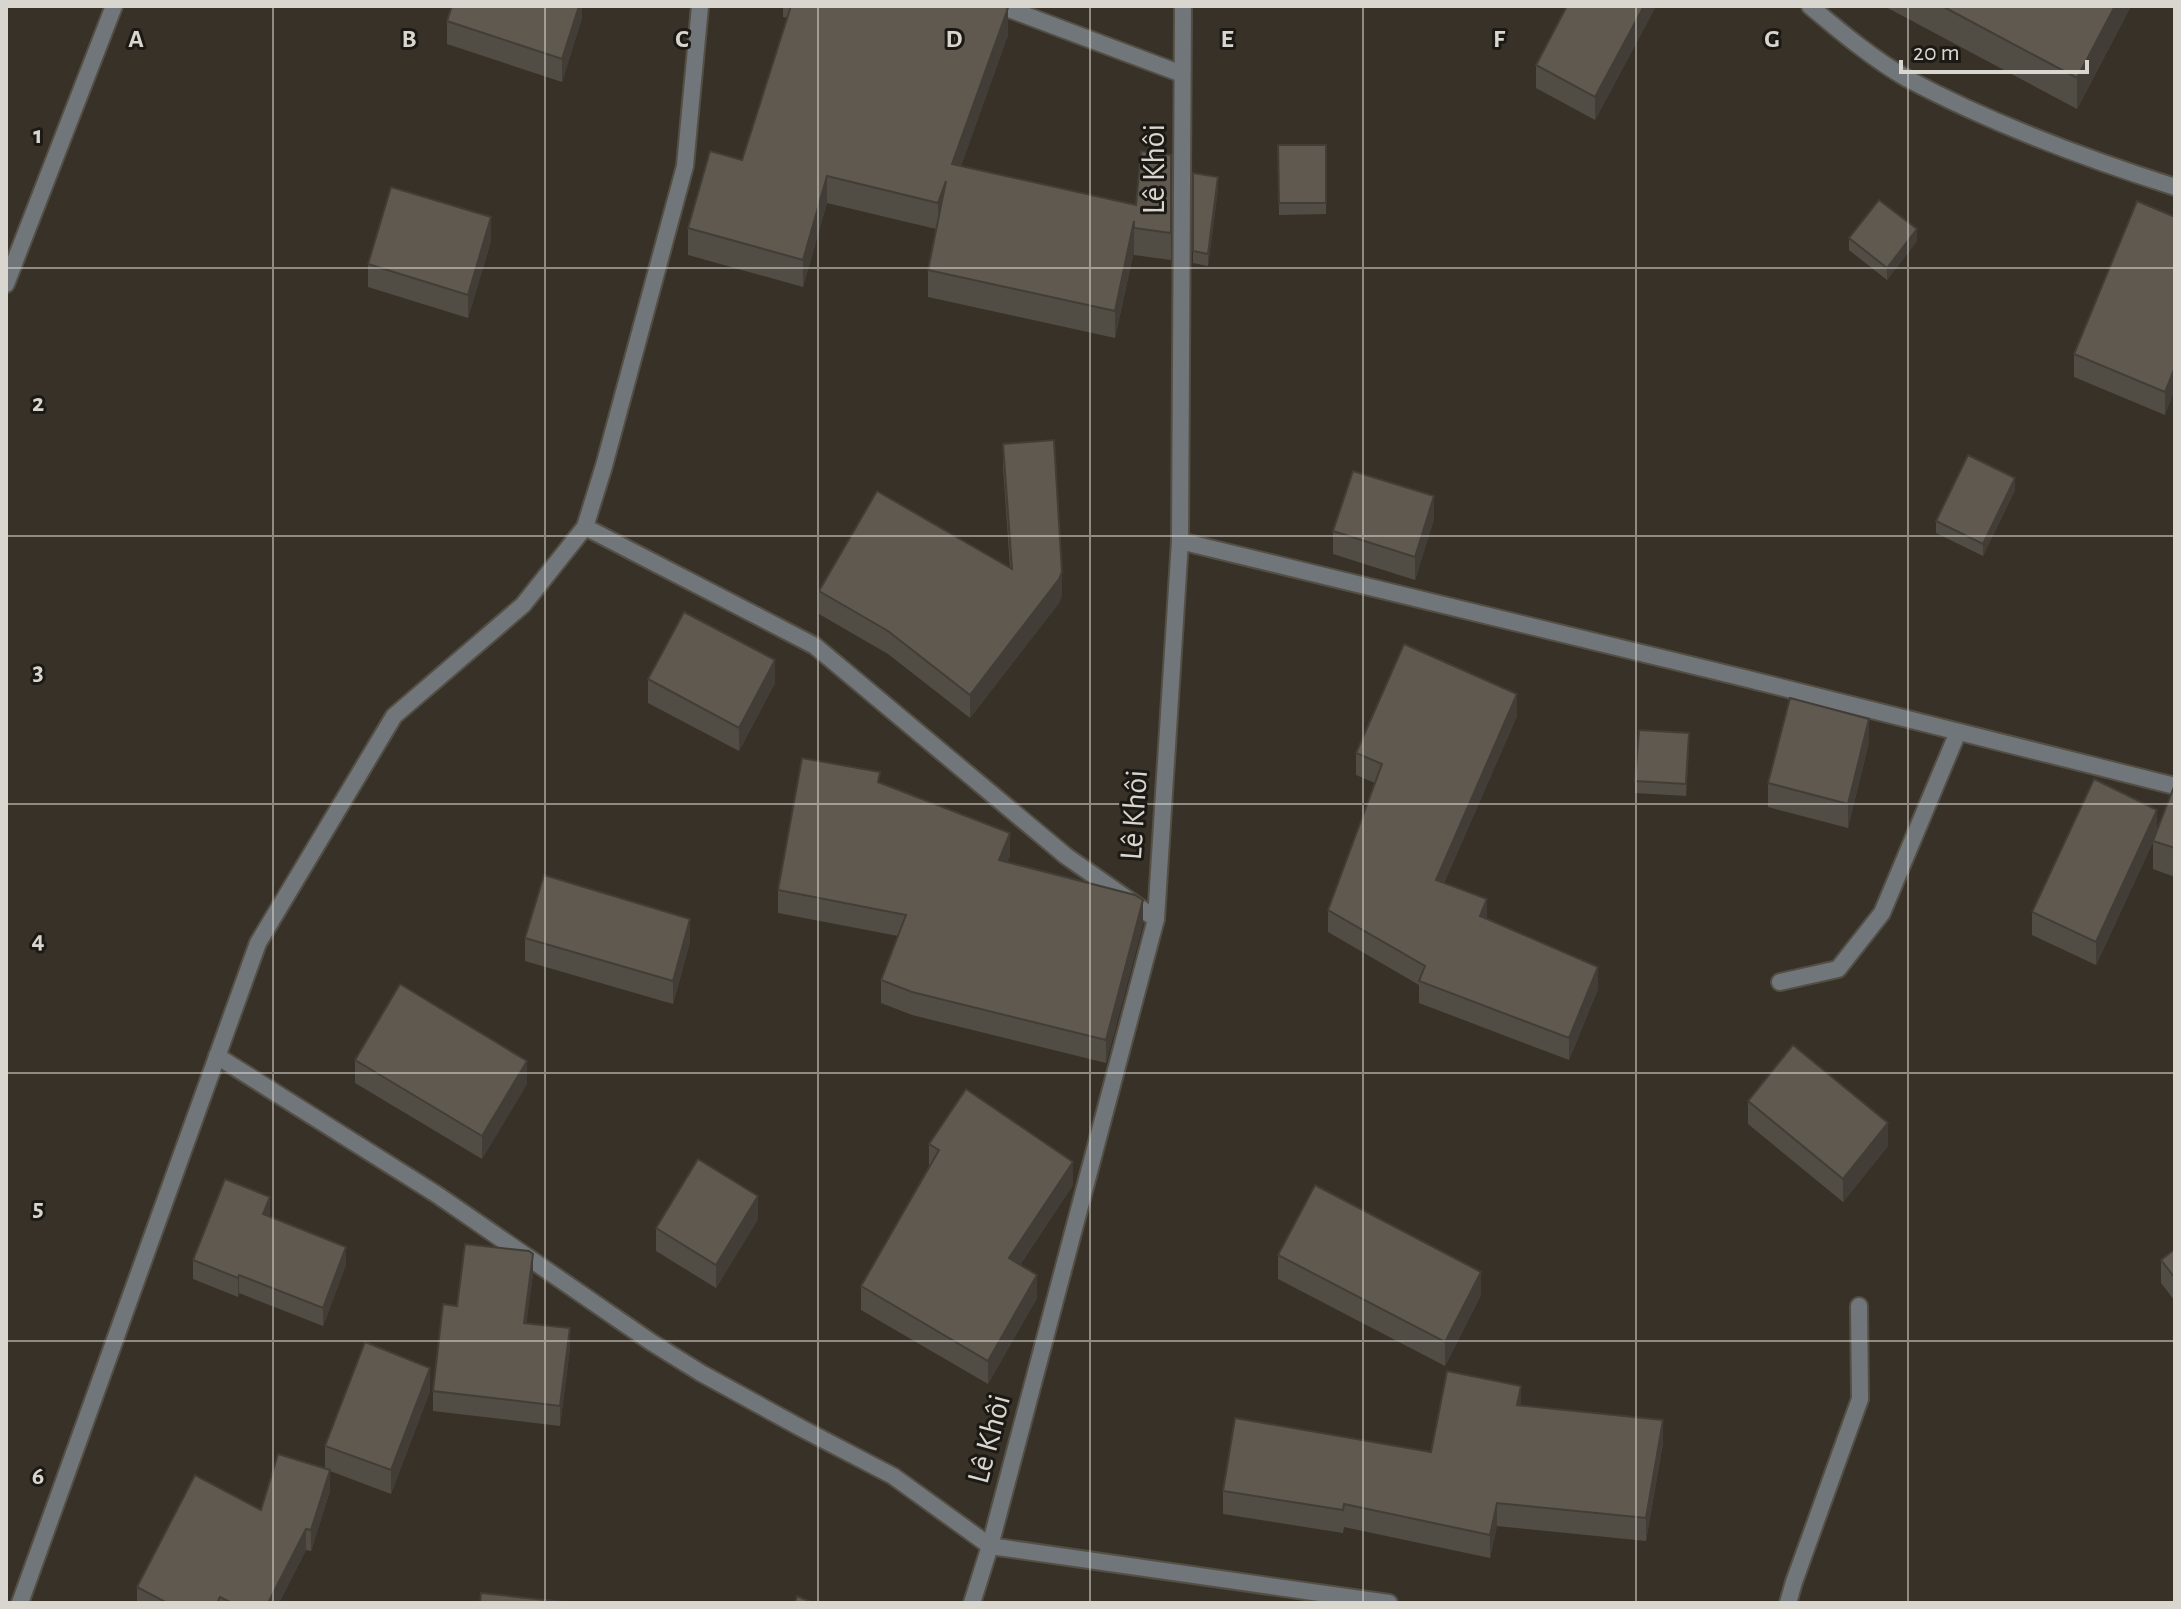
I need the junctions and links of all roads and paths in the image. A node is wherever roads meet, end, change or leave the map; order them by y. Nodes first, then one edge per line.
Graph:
1 (114, 6) edge
2 (700, 6) edge
3 (1001, 6) edge
4 (1183, 6) edge
5 (1810, 6) edge
6 (1182, 74) junction
7 (2175, 187) edge
8 (6, 284) edge
9 (585, 527) junction
10 (1180, 541) junction
11 (1958, 732) junction
12 (2175, 786) edge
13 (1156, 919) junction
14 (1780, 982) dead end
15 (217, 1056) junction
16 (1859, 1306) dead end
17 (990, 1546) junction
18 (20, 1603) edge
19 (972, 1603) edge
20 (1389, 1603) edge
21 (1788, 1603) edge

1 - 8 street
2 - 9 street
3 - 6 street
4 - 6 street, Lê Khôi
5 - 7 street
6 - 10 street, Lê Khôi
9 - 13 street
9 - 15 street
10 - 11 street
10 - 13 street, Lê Khôi
11 - 12 street
11 - 14 street
13 - 17 street, Lê Khôi
15 - 17 street
15 - 18 street
16 - 21 street
17 - 19 street, Lê Khôi
17 - 20 street

